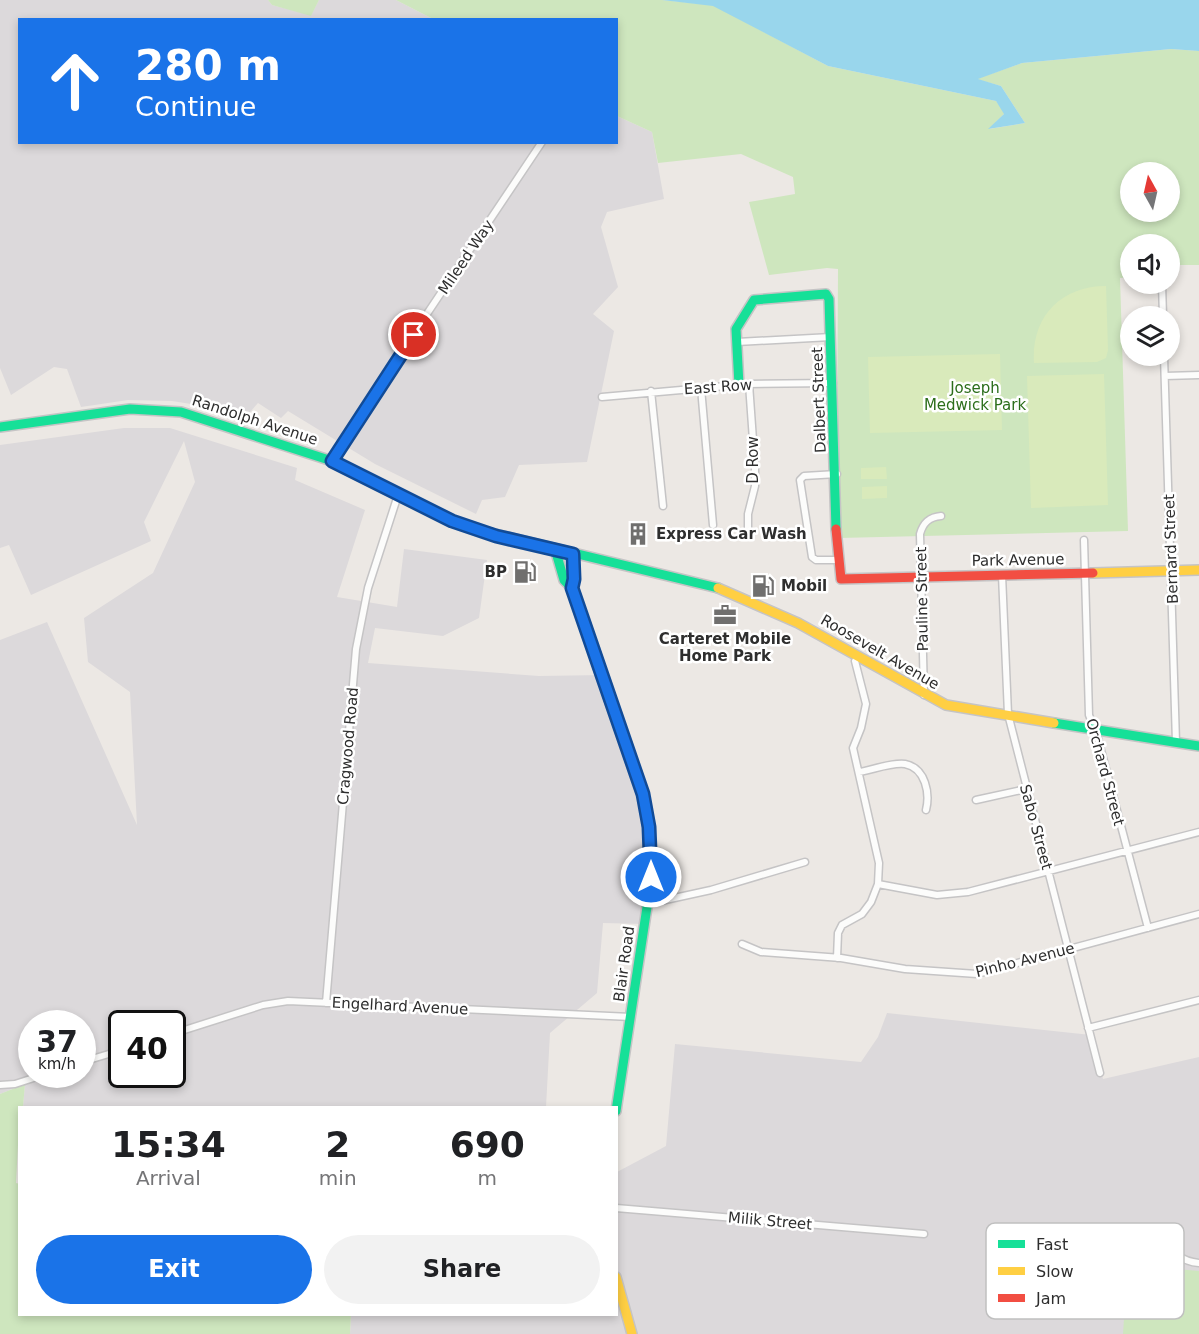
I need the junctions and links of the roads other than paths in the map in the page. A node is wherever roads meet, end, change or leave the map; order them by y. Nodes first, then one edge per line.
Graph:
1 (541, 144) edge
2 (831, 337) junction
3 (737, 342) junction
4 (1164, 366) edge
5 (1199, 375) edge
6 (1165, 376) junction
7 (833, 383) junction
8 (749, 384) junction
9 (739, 385) junction
10 (701, 388) junction
11 (651, 391) junction
12 (602, 397) dead end
13 (0, 428) edge
14 (332, 461) junction
15 (837, 474) junction
16 (398, 495) junction
17 (663, 506) dead end
18 (941, 516) dead end
19 (713, 525) dead end
20 (748, 536) dead end
21 (1084, 540) dead end
22 (555, 549) junction
23 (573, 554) junction
24 (838, 560) junction
25 (1199, 570) edge
26 (1172, 571) junction
27 (1085, 574) junction
28 (1002, 575) junction
29 (840, 577) joint
30 (921, 578) junction
31 (572, 588) junction
32 (858, 656) junction
33 (924, 695) junction
34 (1008, 714) junction
35 (1094, 728) junction
36 (1176, 742) junction
37 (1199, 746) edge
38 (859, 772) junction
39 (1026, 789) junction
40 (976, 800) dead end
41 (926, 810) dead end
42 (1199, 832) edge
43 (1125, 851) junction
44 (805, 862) dead end
45 (1048, 871) junction
46 (878, 884) junction
47 (647, 904) junction
48 (1199, 914) edge
49 (1148, 928) junction
50 (742, 944) dead end
51 (1068, 950) junction
52 (837, 958) junction
53 (1199, 1000) edge
54 (326, 1003) junction
55 (632, 1017) junction
56 (1088, 1028) junction
57 (186, 1030) edge
58 (1100, 1074) dead end
59 (18, 1083) edge
60 (0, 1085) edge
61 (617, 1106) edge
62 (618, 1208) edge
63 (924, 1234) dead end
64 (1184, 1261) edge
65 (1199, 1263) edge
66 (618, 1284) edge
67 (632, 1334) edge

1 - 14 street, Mileed Way
2 - 3 street
2 - 3 street, Dalbert Street
2 - 7 street, Dalbert Street
3 - 9 street
4 - 6 street, Bernard Street
5 - 6 street
6 - 26 street, Bernard Street
7 - 8 street, East Row
7 - 15 street, Dalbert Street
8 - 9 street, East Row
8 - 20 street, D Row
9 - 10 street, East Row
10 - 11 street, East Row
10 - 19 street
11 - 12 street, East Row
11 - 17 street
13 - 14 street, Randolph Avenue
14 - 16 street, Randolph Avenue
15 - 24 street, Dalbert Street
15 - 24 street
16 - 22 street, Randolph Avenue
16 - 54 street, Cragwood Road
18 - 30 street, Pauline Street
21 - 27 street, Orchard Street
22 - 23 street, Roosevelt Avenue
22 - 31 street, Blair Road
23 - 31 street
23 - 32 street, Roosevelt Avenue
24 - 29 street, Dalbert Street
25 - 26 street, Park Avenue
26 - 27 street, Park Avenue
26 - 36 street, Bernard Street
27 - 28 street, Park Avenue
27 - 35 street, Orchard Street
28 - 30 street, Park Avenue
28 - 34 street, Sabo Street
29 - 30 street, Park Avenue
30 - 33 street, Pauline Street
31 - 47 street, Blair Road
32 - 33 street, Roosevelt Avenue
32 - 38 street
33 - 34 street, Roosevelt Avenue
34 - 35 street, Roosevelt Avenue
34 - 39 street, Sabo Street
35 - 36 street, Roosevelt Avenue
35 - 43 street, Orchard Street
36 - 37 street, Roosevelt Avenue
38 - 41 street
38 - 46 street
39 - 40 street
39 - 45 street, Sabo Street
42 - 43 street
43 - 45 street
43 - 49 street, Orchard Street
44 - 47 street
45 - 46 street
45 - 51 street, Sabo Street
46 - 52 street
47 - 55 street, Blair Road
48 - 49 street, Pinho Avenue
49 - 51 street, Pinho Avenue
50 - 52 street, Pinho Avenue
51 - 52 street, Pinho Avenue
51 - 56 street, Sabo Street
53 - 56 street
54 - 55 street, Engelhard Avenue
54 - 57 street, Engelhard Avenue
55 - 61 street, Blair Road
56 - 58 street, Sabo Street
59 - 60 street
62 - 63 street, Milik Street
64 - 65 street
66 - 67 street

